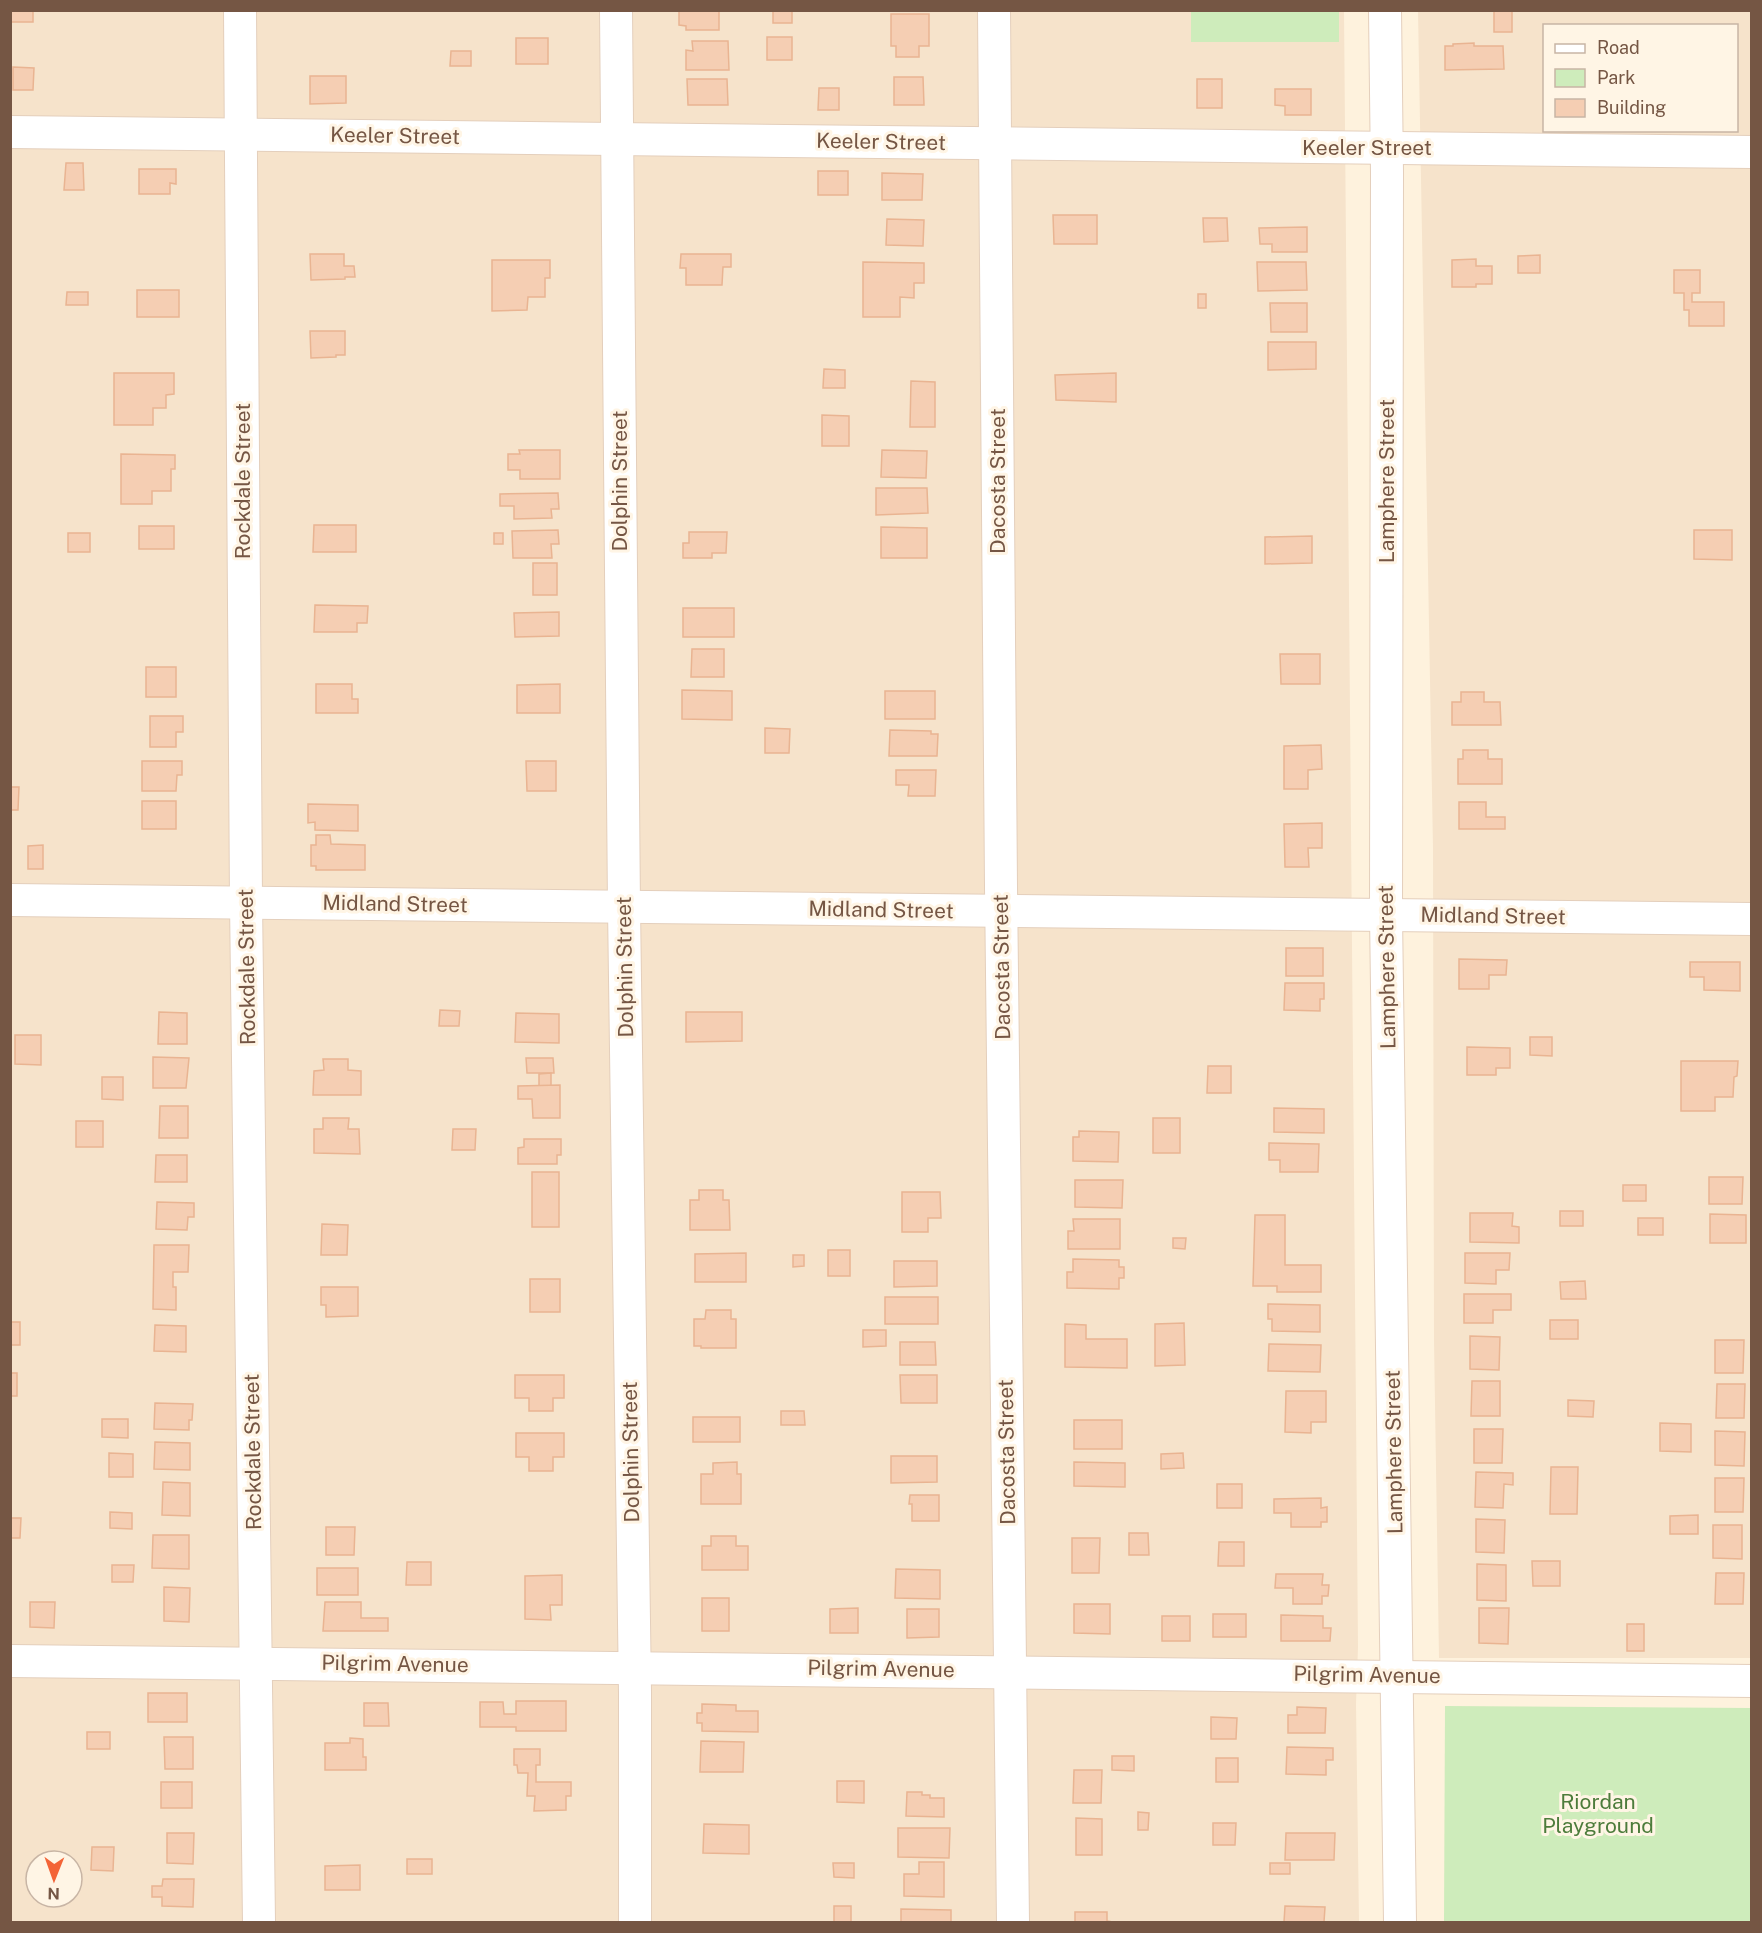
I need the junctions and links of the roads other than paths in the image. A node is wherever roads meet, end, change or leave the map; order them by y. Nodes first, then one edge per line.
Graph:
1 (240, 10) edge
2 (616, 10) edge
3 (994, 10) edge
4 (1385, 10) edge
5 (10, 132) edge
6 (241, 134) junction
7 (617, 140) junction
8 (996, 143) junction
9 (1387, 148) junction
10 (1752, 152) edge
11 (10, 900) edge
12 (246, 902) junction
13 (624, 907) junction
14 (1002, 911) junction
15 (1386, 915) junction
16 (1752, 919) edge
17 (10, 1661) edge
18 (256, 1663) junction
19 (634, 1667) junction
20 (1009, 1671) junction
21 (1397, 1676) junction
22 (1752, 1681) edge
23 (259, 1923) edge
24 (635, 1923) edge
25 (1013, 1923) edge
26 (1400, 1923) edge

1 - 6 street, Rockdale Street
2 - 7 street, Dolphin Street
3 - 8 street, Dacosta Street
4 - 9 street, Lamphere Street
5 - 6 street, Keeler Street
6 - 7 street, Keeler Street
6 - 12 street, Rockdale Street
7 - 8 street, Keeler Street
7 - 13 street, Dolphin Street
8 - 9 street, Keeler Street
8 - 14 street, Dacosta Street
9 - 10 street, Keeler Street
9 - 15 street, Lamphere Street
11 - 12 street, Midland Street
12 - 13 street, Midland Street
12 - 18 street, Rockdale Street
13 - 14 street, Midland Street
13 - 19 street, Dolphin Street
14 - 15 street, Midland Street
14 - 20 street, Dacosta Street
15 - 16 street, Midland Street
15 - 21 street, Lamphere Street
17 - 18 street, Pilgrim Avenue
18 - 19 street, Pilgrim Avenue
18 - 23 street, Rockdale Street
19 - 20 street, Pilgrim Avenue
19 - 24 street, Dolphin Street
20 - 21 street, Pilgrim Avenue
20 - 25 street, Dacosta Street
21 - 22 street, Pilgrim Avenue
21 - 26 street, Lamphere Street

